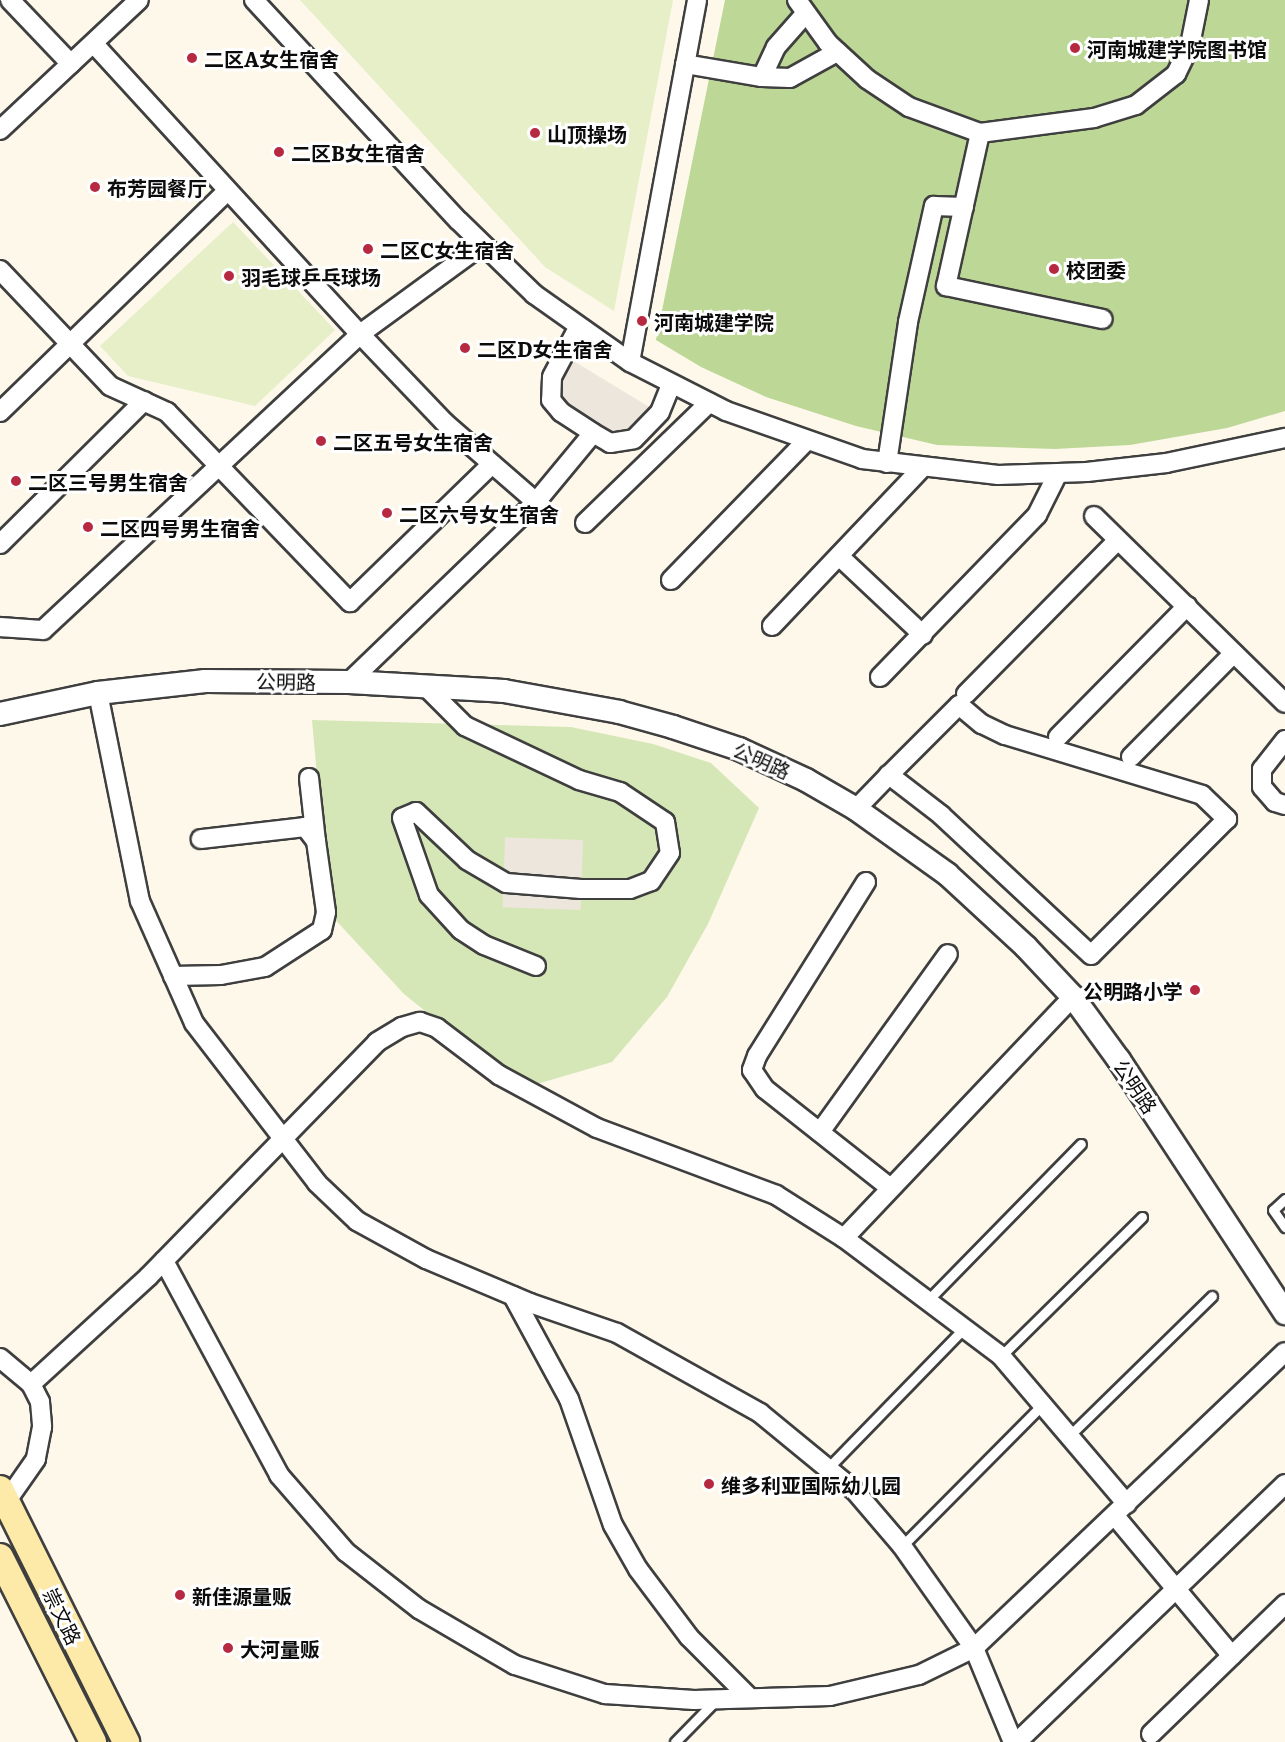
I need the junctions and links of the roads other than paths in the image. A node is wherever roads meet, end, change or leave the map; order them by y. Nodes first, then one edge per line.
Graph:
1 (10, 0) edge
2 (139, 0) edge
3 (254, 0) edge
4 (697, 0) edge
5 (1199, 0) edge
6 (801, 6) edge
7 (94, 44) junction
8 (837, 52) junction
9 (71, 64) junction
10 (685, 64) junction
11 (762, 77) junction
12 (0, 130) edge
13 (980, 133) junction
14 (227, 191) junction
15 (964, 207) junction
16 (482, 245) junction
17 (0, 270) edge
18 (1102, 319) dead end
19 (578, 328) junction
20 (360, 334) junction
21 (70, 345) junction
22 (630, 362) junction
23 (671, 385) junction
24 (144, 401) junction
25 (709, 403) junction
26 (0, 412) edge
27 (593, 433) junction
28 (1285, 438) edge
29 (806, 441) junction
30 (218, 463) junction
31 (886, 463) junction
32 (492, 464) junction
33 (922, 468) junction
34 (1058, 473) junction
35 (536, 502) junction
36 (1094, 516) dead end
37 (585, 523) dead end
38 (1118, 540) junction
39 (0, 544) edge
40 (839, 556) junction
41 (671, 580) dead end
42 (1187, 606) junction
43 (772, 626) dead end
44 (0, 627) edge
45 (923, 635) junction
46 (1234, 652) junction
47 (880, 677) dead end
48 (349, 682) junction
49 (427, 688) junction
50 (98, 693) junction
51 (966, 694) dead end
52 (1285, 703) edge
53 (0, 714) edge
54 (1058, 737) dead end
55 (1285, 740) edge
56 (1131, 757) dead end
57 (889, 775) junction
58 (309, 778) dead end
59 (1285, 805) edge
60 (856, 809) junction
61 (201, 839) dead end
62 (316, 841) junction
63 (866, 882) dead end
64 (948, 954) dead end
65 (536, 966) dead end
66 (173, 976) junction
67 (1073, 997) junction
68 (820, 1132) junction
69 (284, 1139) junction
70 (1081, 1144) dead end
71 (889, 1187) junction
72 (1285, 1198) edge
73 (1142, 1217) dead end
74 (1285, 1227) edge
75 (844, 1238) junction
76 (164, 1261) junction
77 (513, 1296) junction
78 (1212, 1296) dead end
79 (929, 1299) junction
80 (1285, 1313) edge
81 (965, 1327) junction
82 (1285, 1352) edge
83 (1001, 1356) junction
84 (0, 1358) edge
85 (31, 1384) junction
86 (1042, 1405) junction
87 (1069, 1436) junction
88 (827, 1469) junction
89 (1285, 1484) edge
90 (3, 1496) edge
91 (1121, 1510) junction
92 (902, 1546) junction
93 (0, 1557) edge
94 (1176, 1588) junction
95 (1285, 1604) edge
96 (974, 1648) junction
97 (1232, 1656) junction
98 (750, 1698) junction
99 (717, 1699) junction
100 (1151, 1734) dead end
101 (93, 1742) edge
102 (126, 1742) edge
103 (675, 1742) edge
104 (1015, 1742) edge

1 - 9 street
2 - 7 street
3 - 16 street
4 - 10 street
5 - 13 street
6 - 8 street
6 - 11 street
7 - 9 street
7 - 14 street
8 - 11 street
8 - 13 street
9 - 12 street
10 - 11 street
10 - 22 street
13 - 15 street
14 - 20 street
14 - 21 street
15 - 18 street
15 - 31 street
16 - 19 street
16 - 20 street
17 - 21 street
19 - 22 street
19 - 27 street
20 - 30 street
20 - 32 street
21 - 24 street
21 - 26 street
22 - 23 street
23 - 25 street
23 - 27 street
24 - 30 street
24 - 39 street
25 - 29 street
25 - 37 street
27 - 35 street
28 - 34 street
29 - 31 street
29 - 41 street
30 - 32 street
30 - 44 street
31 - 33 street
32 - 35 street
33 - 34 street
33 - 40 street
34 - 45 street
35 - 48 street
36 - 38 street
38 - 42 street
38 - 51 street
40 - 43 street
40 - 45 street
42 - 46 street
42 - 54 street
45 - 47 street
46 - 52 street
46 - 56 street
48 - 49 street, 公明路
48 - 50 street, 公明路
49 - 60 street, 公明路
49 - 65 street
50 - 53 street, 公明路
50 - 66 street
55 - 59 street
57 - 57 street
57 - 60 street
58 - 62 street
60 - 67 street, 公明路
61 - 62 street
62 - 66 street
63 - 68 street
64 - 68 street
66 - 69 street
67 - 71 street
67 - 80 street, 公明路
68 - 71 street
69 - 75 street
69 - 76 street
69 - 77 street
70 - 79 lane
71 - 75 street
72 - 74 lane
73 - 83 lane
75 - 79 street
76 - 85 street
76 - 99 street
77 - 88 street
77 - 98 street
78 - 87 lane
79 - 81 street
81 - 83 street
81 - 88 lane
82 - 91 street
83 - 86 street
84 - 85 street
85 - 90 street
86 - 87 street
86 - 92 lane
87 - 91 street
88 - 92 street
89 - 94 street
90 - 102 main road, 崇文路
91 - 94 street
91 - 96 street
92 - 96 street
93 - 101 main road, 崇文路
94 - 97 street
94 - 104 street
95 - 97 street
96 - 98 street
96 - 104 street
97 - 100 street
98 - 99 street
99 - 103 lane

